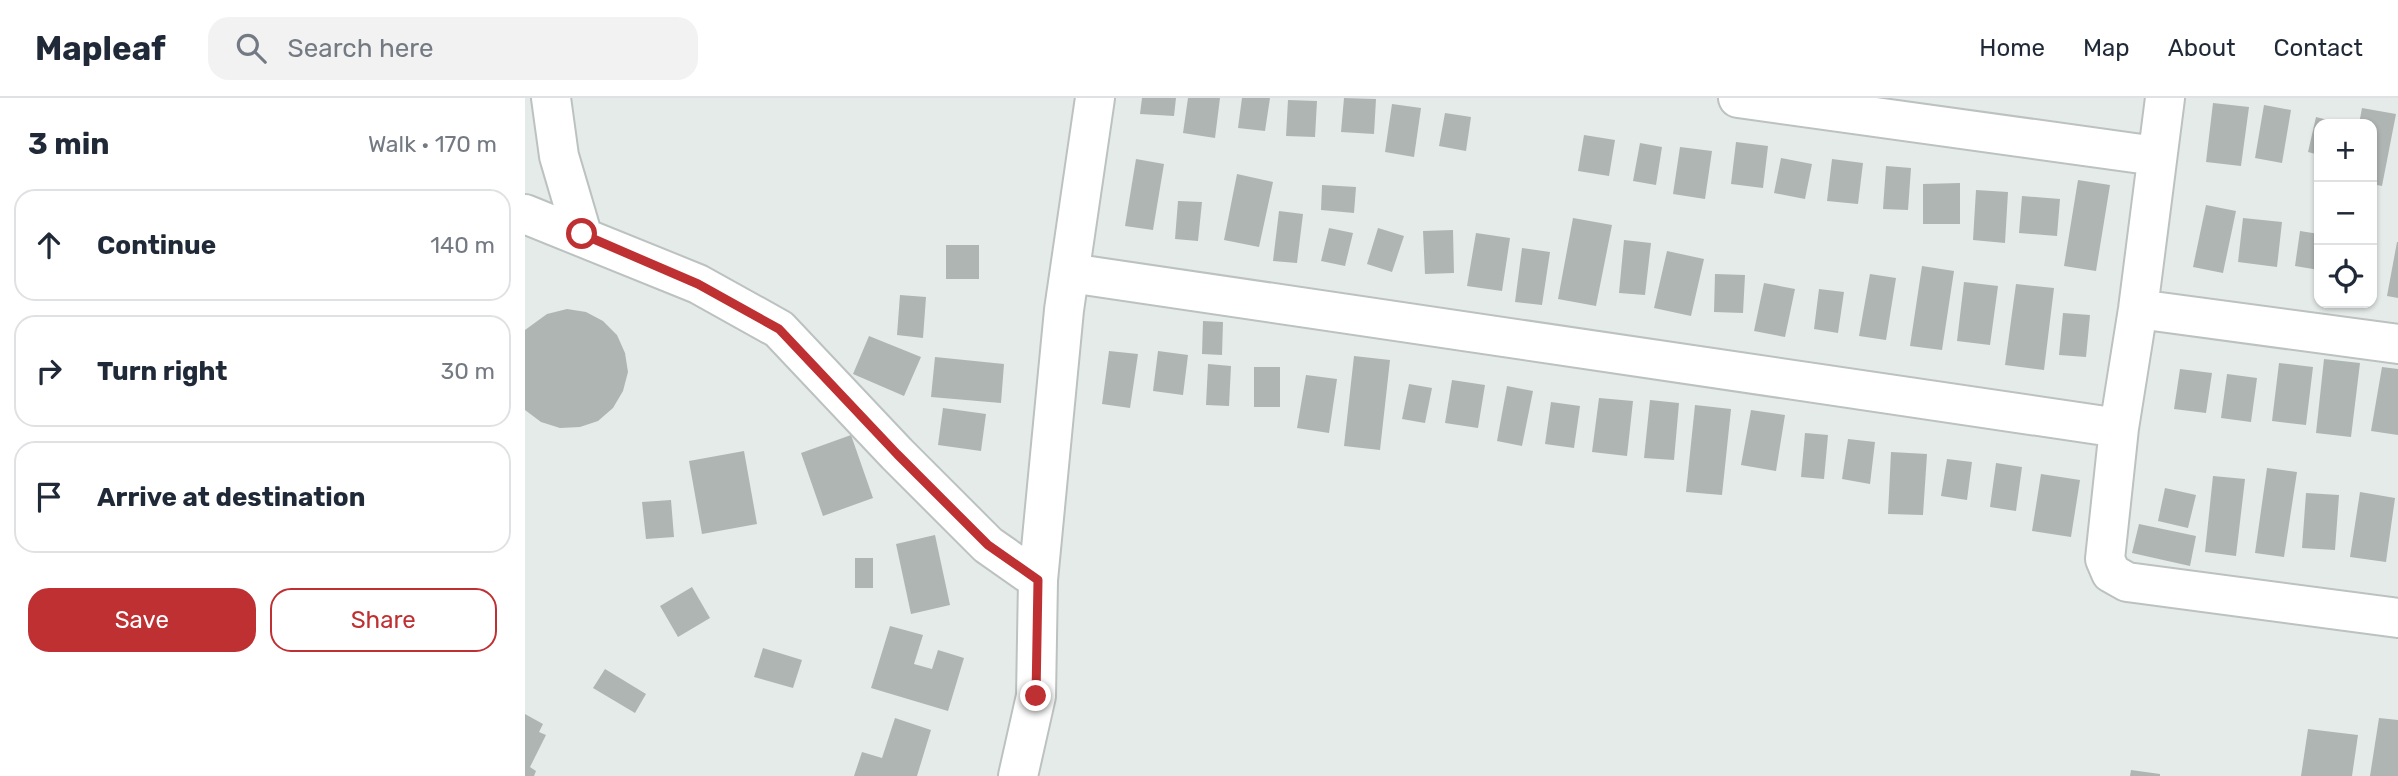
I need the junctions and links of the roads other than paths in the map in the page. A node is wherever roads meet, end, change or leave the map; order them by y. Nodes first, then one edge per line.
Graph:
1 (551, 98) edge
2 (1095, 98) edge
3 (1738, 98) edge
4 (2165, 98) edge
5 (2156, 156) junction
6 (525, 214) edge
7 (582, 234) junction
8 (1070, 273) junction
9 (2138, 309) junction
10 (2398, 344) edge
11 (2119, 428) junction
12 (1038, 580) junction
13 (2398, 618) edge
14 (1018, 776) edge

1 - 7 street
2 - 8 street
3 - 5 street
4 - 5 street
5 - 9 street
6 - 7 street
7 - 12 street
8 - 11 street
8 - 12 street
9 - 10 street
9 - 11 street
11 - 13 street
12 - 14 street

